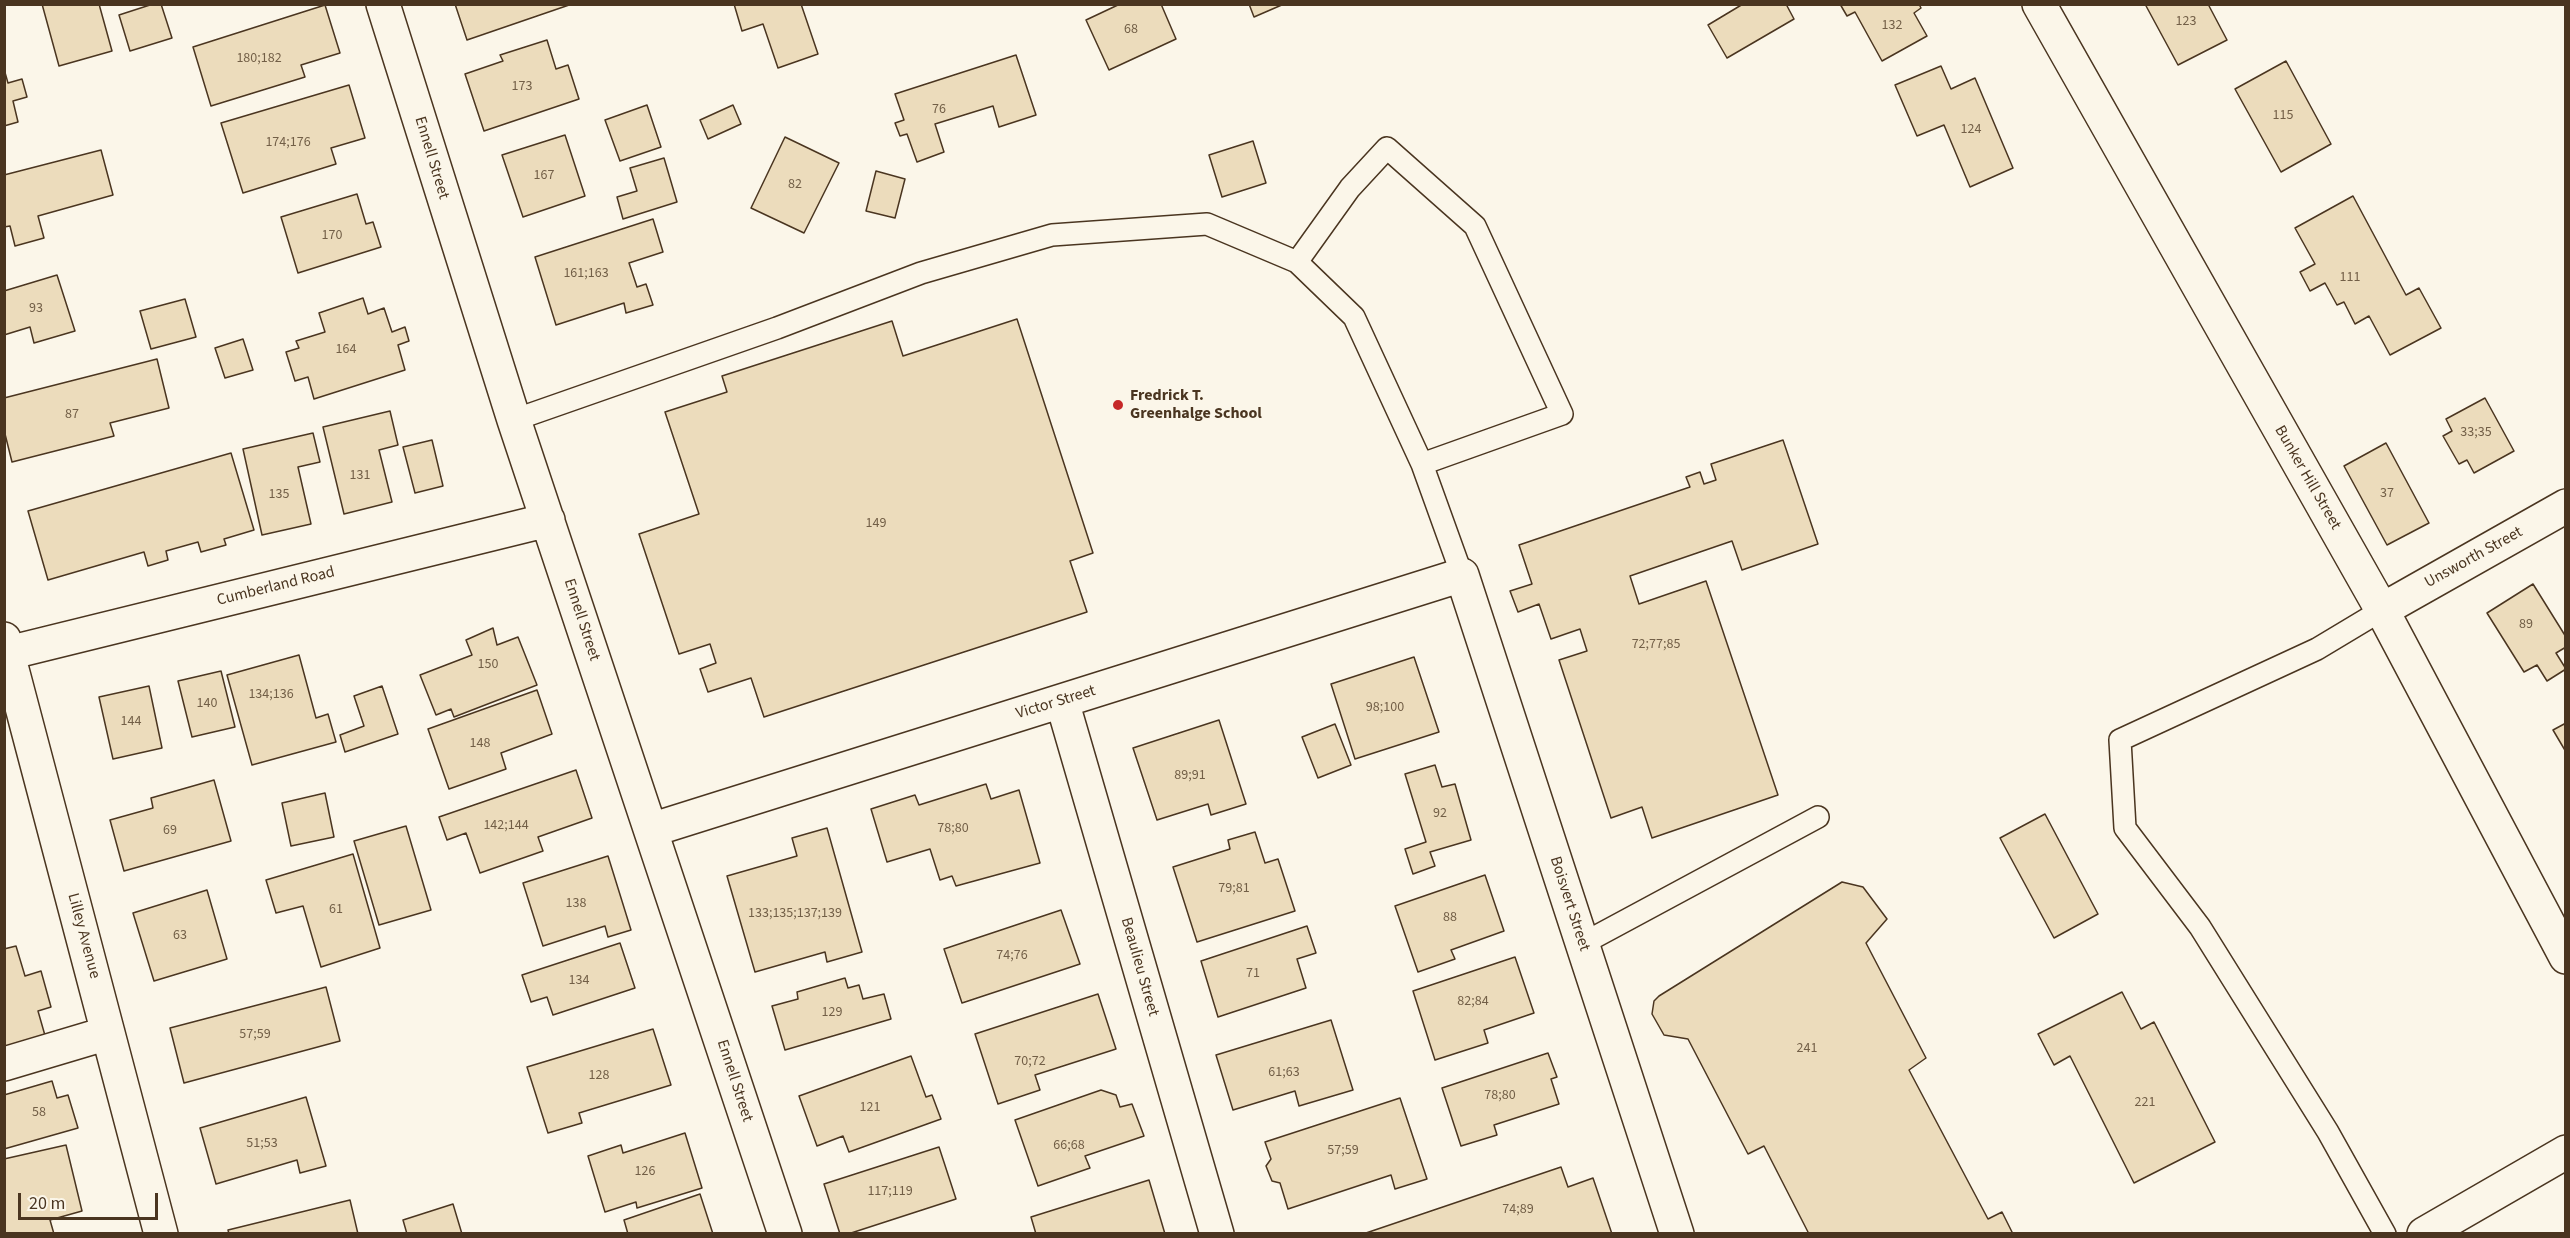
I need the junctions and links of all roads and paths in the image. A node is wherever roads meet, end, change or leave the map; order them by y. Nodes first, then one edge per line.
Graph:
1 (383, 4) edge
2 (2039, 4) edge
3 (1297, 262) junction
4 (514, 420) junction
5 (1422, 464) junction
6 (2565, 506) edge
7 (548, 520) junction
8 (1462, 575) junction
9 (2382, 610) junction
10 (6, 649) edge
11 (1062, 701) junction
12 (1818, 817) dead end
13 (651, 830) junction
14 (1582, 944) junction
15 (2565, 957) edge
16 (108, 1033) junction
17 (4, 1064) edge
18 (2565, 1152) edge
19 (161, 1233) edge
20 (785, 1233) edge
21 (1217, 1233) edge
22 (1677, 1233) edge
23 (2385, 1233) edge
24 (2424, 1233) edge

1 - 4 street, Ennell Street
2 - 9 street, Bunker Hill Street
3 - 4 lane
3 - 5 lane
3 - 5 lane
4 - 7 street, Ennell Street
5 - 8 lane
6 - 9 street, Unsworth Street
7 - 10 street, Cumberland Road
7 - 13 street, Ennell Street
8 - 11 street, Victor Street
8 - 14 street, Boisvert Street
9 - 15 street, Bunker Hill Street
9 - 23 lane
10 - 16 street, Lilley Avenue
11 - 13 street, Victor Street
11 - 21 street, Beaulieu Street
12 - 14 lane
13 - 20 street, Ennell Street
14 - 22 street, Boisvert Street
16 - 17 street
16 - 19 street, Lilley Avenue
18 - 24 street

